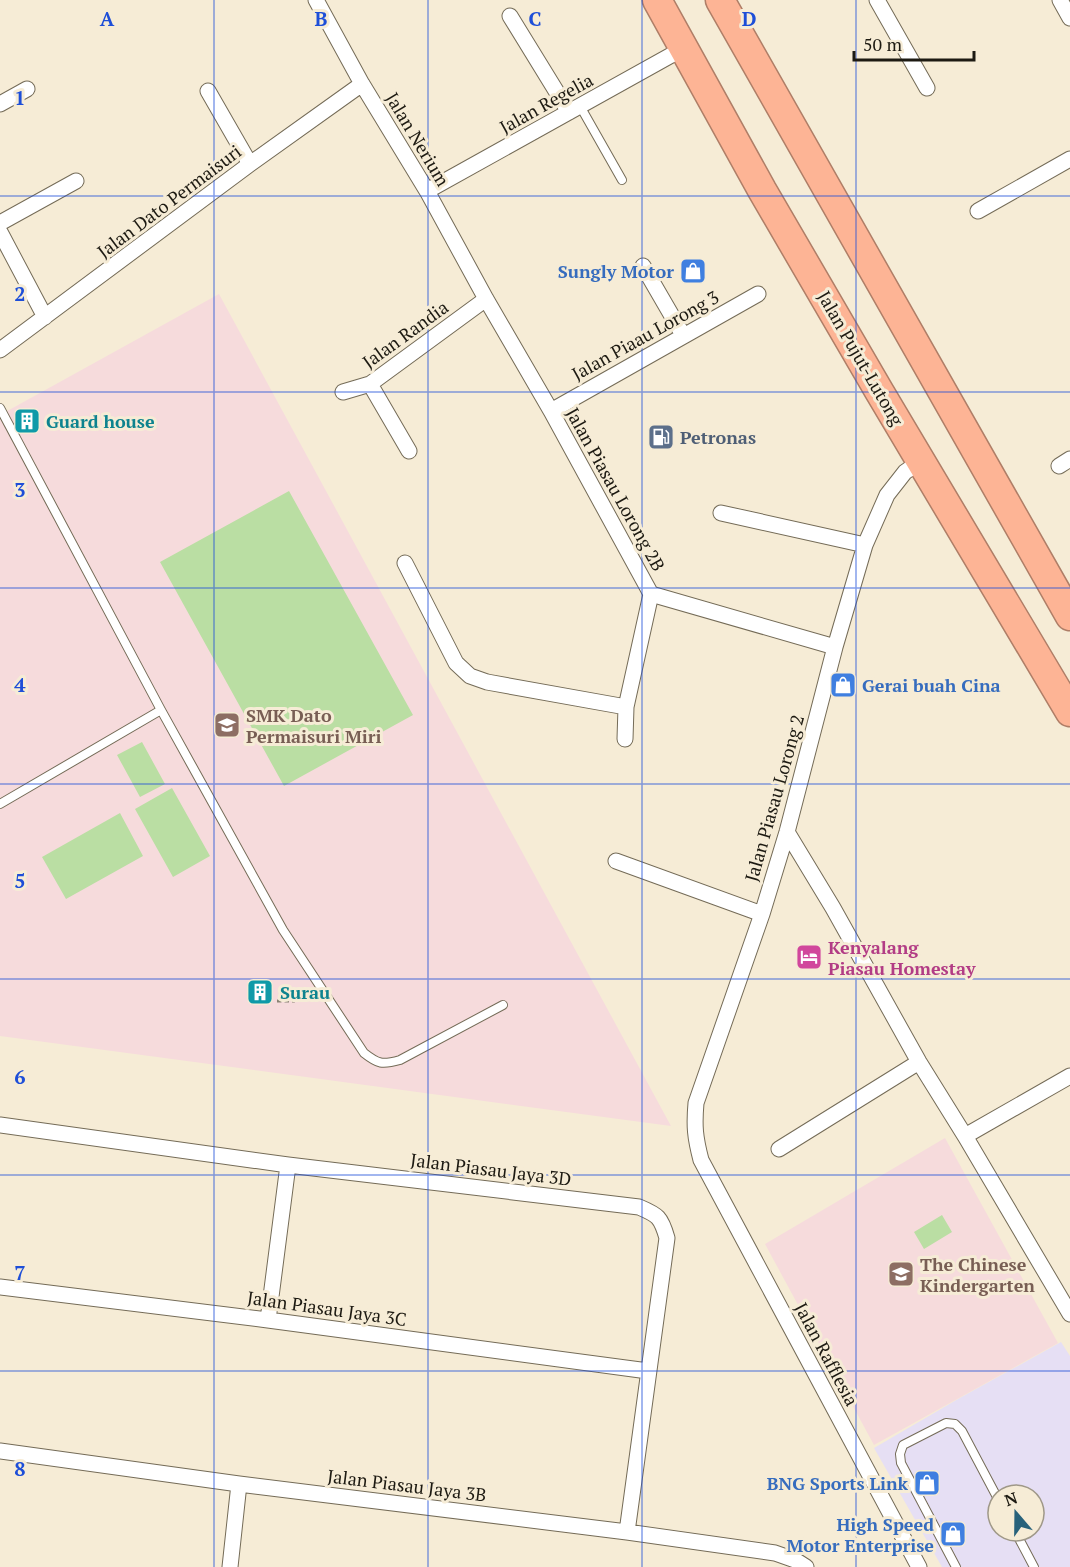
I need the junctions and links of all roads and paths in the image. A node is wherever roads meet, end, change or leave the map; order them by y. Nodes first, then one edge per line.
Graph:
1 (316, 0) edge
2 (657, 0) edge
3 (720, 0) edge
4 (877, 0) edge
5 (510, 16) dead end
6 (684, 48) junction
7 (362, 84) junction
8 (927, 88) dead end
9 (27, 89) dead end
10 (208, 91) dead end
11 (0, 104) edge
12 (574, 109) junction
13 (1070, 159) edge
14 (250, 164) junction
15 (622, 180) dead end
16 (76, 181) dead end
17 (427, 191) junction
18 (978, 211) dead end
19 (0, 223) edge
20 (0, 232) edge
21 (643, 267) dead end
22 (758, 294) dead end
23 (486, 299) junction
24 (45, 317) junction
25 (683, 335) junction
26 (0, 350) edge
27 (370, 384) junction
28 (343, 392) dead end
29 (0, 408) edge
30 (551, 411) junction
31 (409, 451) dead end
32 (921, 460) junction
33 (721, 513) dead end
34 (866, 545) junction
35 (405, 563) dead end
36 (651, 594) junction
37 (1070, 616) edge
38 (835, 647) junction
39 (626, 707) junction
40 (161, 710) junction
41 (1070, 712) edge
42 (625, 739) dead end
43 (0, 804) edge
44 (787, 832) junction
45 (616, 861) dead end
46 (762, 914) junction
47 (319, 984) junction
48 (277, 1001) dead end
49 (503, 1005) dead end
50 (919, 1062) junction
51 (1070, 1076) edge
52 (0, 1125) edge
53 (965, 1136) junction
54 (779, 1149) dead end
55 (701, 1160) joint
56 (288, 1165) junction
57 (0, 1287) edge
58 (1070, 1314) edge
59 (268, 1320) junction
60 (648, 1371) junction
61 (0, 1450) edge
62 (990, 1483) edge
63 (239, 1484) junction
64 (627, 1532) junction
65 (1021, 1543) edge
66 (230, 1567) edge
67 (806, 1567) edge
68 (919, 1567) edge
69 (956, 1567) edge
70 (1034, 1567) edge

1 - 7 street, Jalan Nerium
2 - 6 highway, Jalan Pujut-Lutong
3 - 37 highway
4 - 8 street
5 - 12 street
6 - 12 street, Jalan Regelia
6 - 32 highway, Jalan Pujut-Lutong
7 - 14 street, Jalan Dato Permaisuri
7 - 17 street, Jalan Nerium
9 - 11 street
10 - 14 street
12 - 15 lane
12 - 17 street, Jalan Regelia
13 - 18 street
14 - 24 street, Jalan Dato Permaisuri
16 - 19 street
17 - 23 street, Jalan Nerium
20 - 24 street
21 - 25 street
22 - 25 street, Jalan Piaau Lorong 3
23 - 27 street, Jalan Randia
23 - 30 street, Jalan Piasau Lorong 2B
24 - 26 street, Jalan Dato Permaisuri
25 - 30 street, Jalan Piaau Lorong 3
27 - 28 street, Jalan Randia
27 - 31 street
29 - 40 lane
30 - 36 street, Jalan Piasau Lorong 2B
32 - 34 street, Jalan Piasau Lorong 2
32 - 41 highway, Jalan Pujut-Lutong
33 - 34 street
34 - 38 street, Jalan Piasau Lorong 2
35 - 39 street
36 - 38 street, Jalan Piasau Lorong 2B
36 - 39 street
38 - 44 street, Jalan Piasau Lorong 2
39 - 42 street
40 - 43 lane
40 - 47 lane
44 - 46 street, Jalan Piasau Lorong 2
44 - 50 street
45 - 46 street
46 - 55 street, Jalan Piasau Lorong 2
47 - 48 path
47 - 49 lane
50 - 53 street
50 - 54 street
51 - 53 street
52 - 56 street, Jalan Piasau Jaya 3D
53 - 58 street
55 - 68 street, Jalan Rafflesia
56 - 59 street
56 - 60 street, Jalan Piasau Jaya 3D
57 - 59 street, Jalan Piasau Jaya 3C
59 - 60 street, Jalan Piasau Jaya 3C
60 - 64 street, Jalan Piasau Jaya 3D
61 - 63 street, Jalan Piasau Jaya 3B
62 - 69 lane
63 - 64 street, Jalan Piasau Jaya 3B
63 - 66 street
64 - 67 street, Jalan Piasau Jaya 3B
65 - 70 lane

